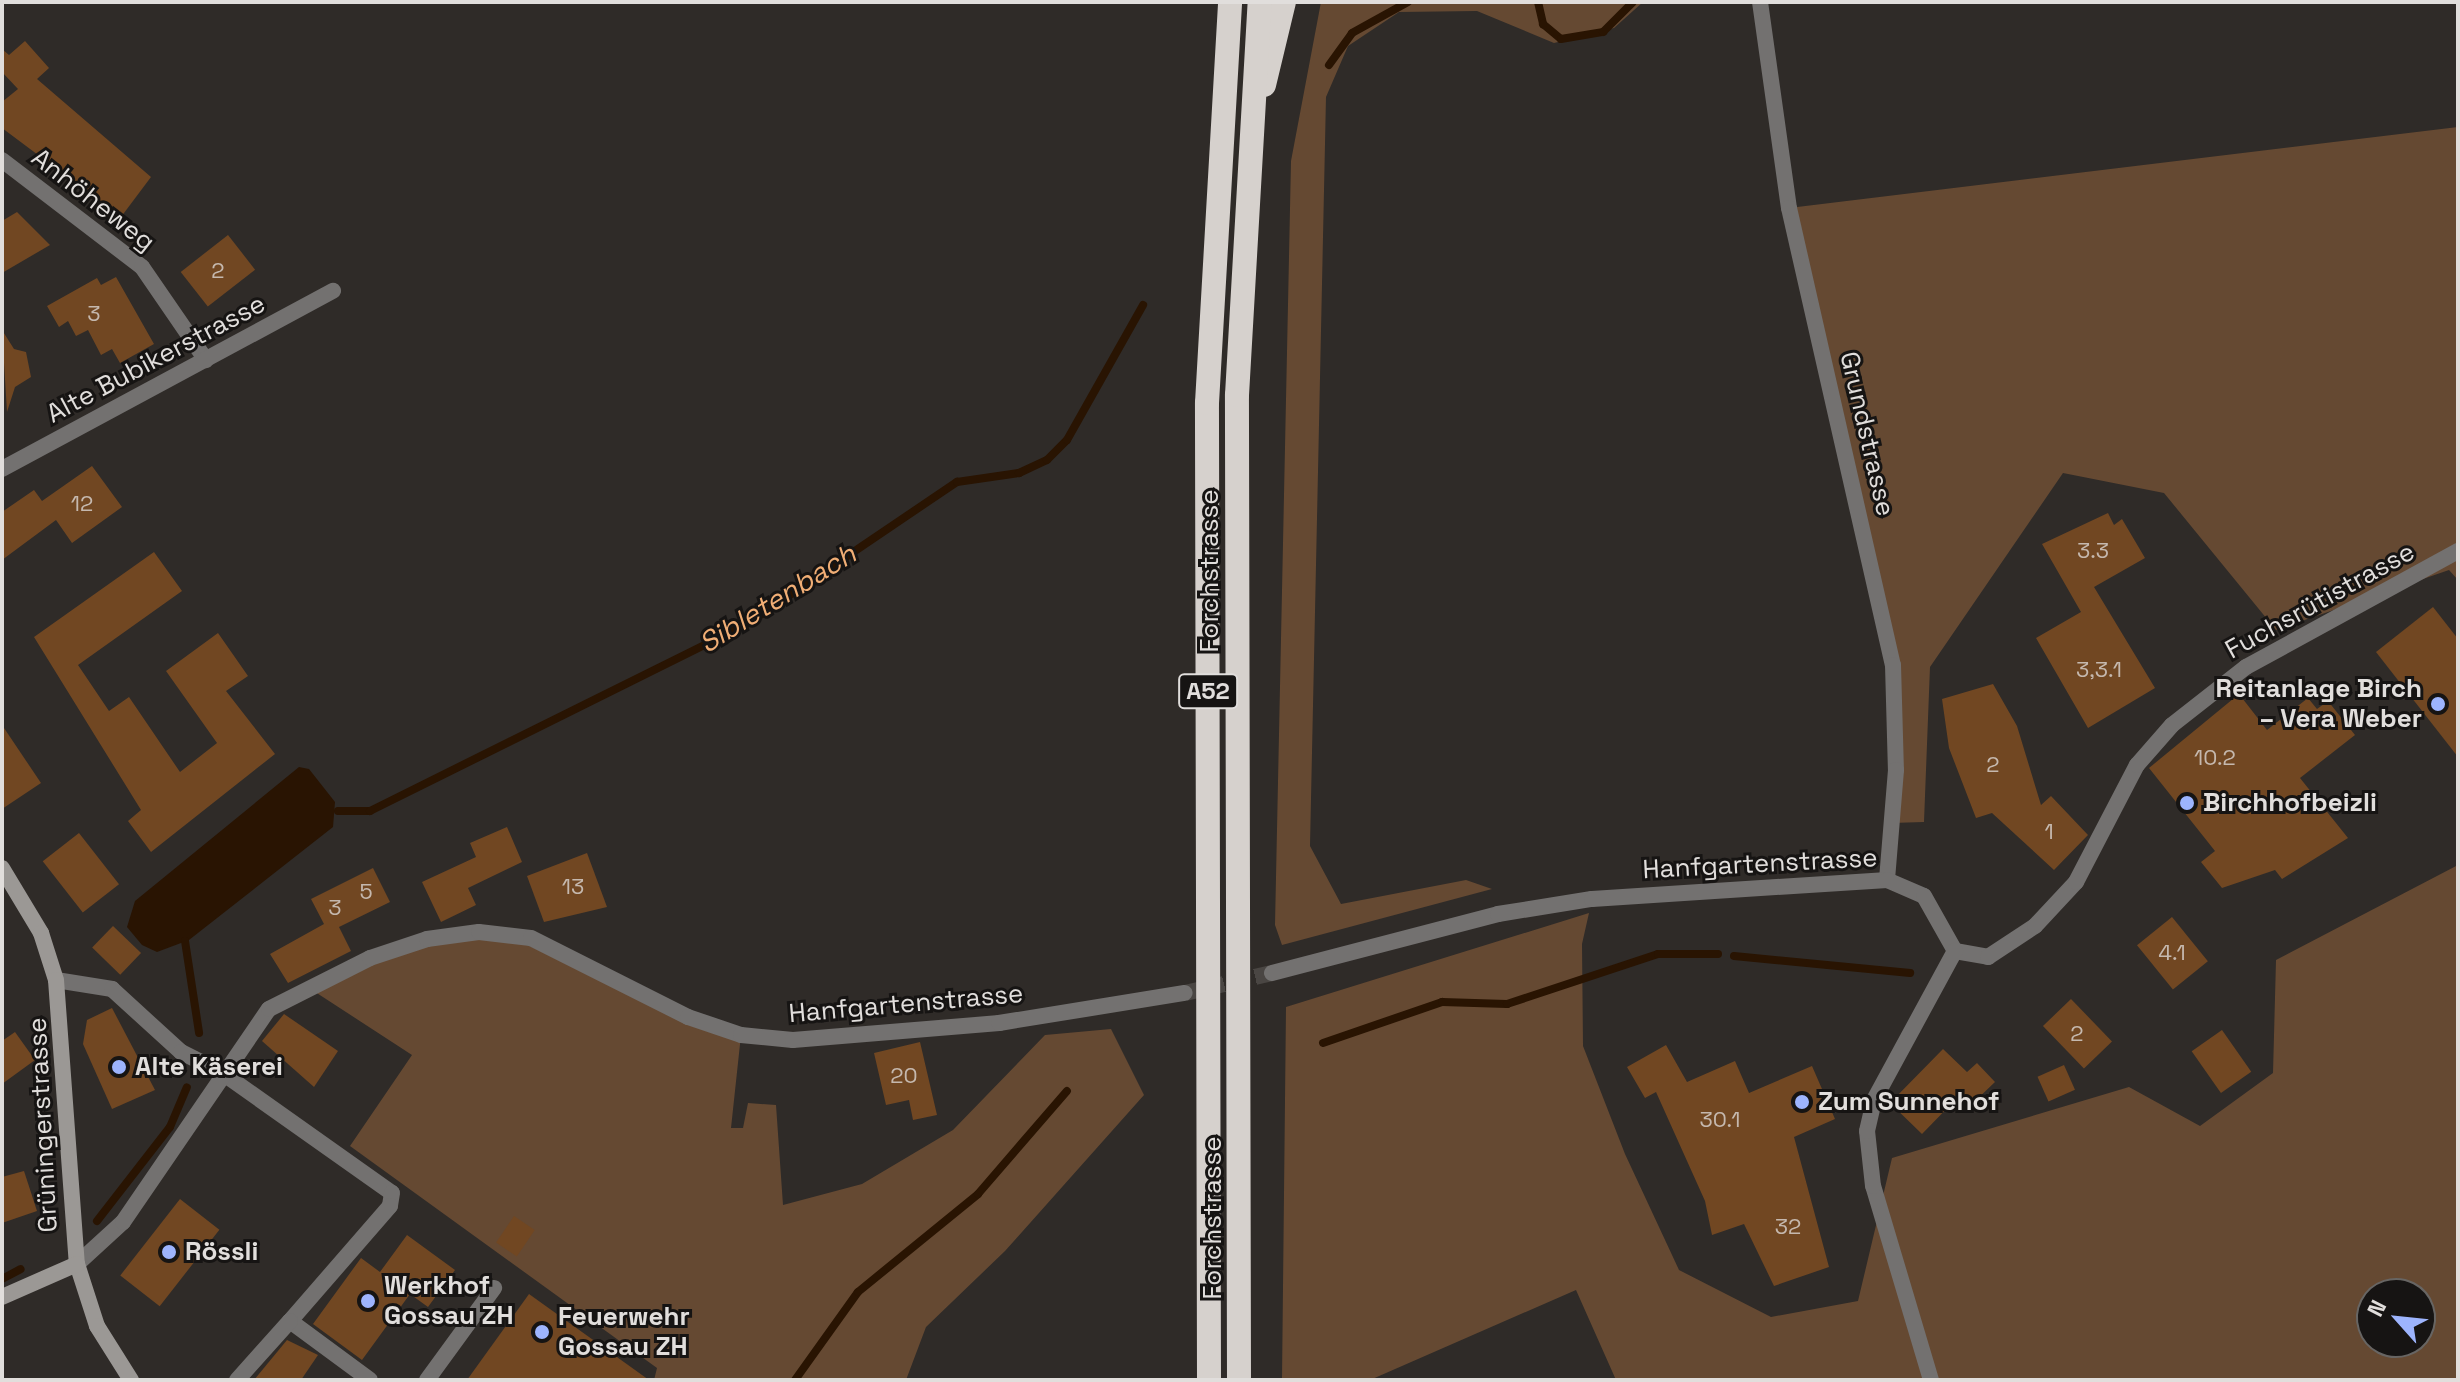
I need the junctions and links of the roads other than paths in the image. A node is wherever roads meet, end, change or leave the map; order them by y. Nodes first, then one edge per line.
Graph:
1 (1230, 2) edge
2 (1260, 2) edge
3 (1284, 2) edge
4 (1760, 2) edge
5 (1247, 157) junction
6 (2, 160) edge
7 (333, 291) dead end
8 (206, 360) junction
9 (2, 469) edge
10 (2458, 551) edge
11 (2, 868) edge
12 (1887, 880) junction
13 (1955, 951) junction
14 (1272, 973) tunnel mouth
15 (56, 980) junction
16 (1185, 993) tunnel mouth
17 (221, 1072) junction
18 (77, 1264) junction
19 (494, 1288) dead end
20 (2, 1297) edge
21 (290, 1321) junction
22 (349, 1374) edge
23 (131, 1380) edge
24 (237, 1380) edge
25 (370, 1380) edge
26 (427, 1380) edge
27 (1209, 1380) edge
28 (1239, 1380) edge
29 (1931, 1380) edge

1 - 27 highway, Forchstrasse / A52
2 - 5 highway, Forchstrasse / A52
3 - 5 highway
4 - 12 street, Grundstrasse
5 - 28 highway, Forchstrasse / A52
6 - 8 street, Anhöheweg
7 - 8 street, Alte Bubikerstrasse
8 - 9 street, Alte Bubikerstrasse
10 - 13 street, Fuchsrütistrasse
11 - 15 street, Grüningerstrasse
12 - 13 street, Hanfgartenstrasse
12 - 14 street, Hanfgartenstrasse
13 - 29 street
15 - 17 street
15 - 18 street, Grüningerstrasse
16 - 17 street, Hanfgartenstrasse
17 - 18 street, Hanfgartenstrasse
17 - 21 street
18 - 20 street
18 - 23 street, Grüningerstrasse
19 - 26 street
21 - 22 street
21 - 24 street
22 - 25 street

